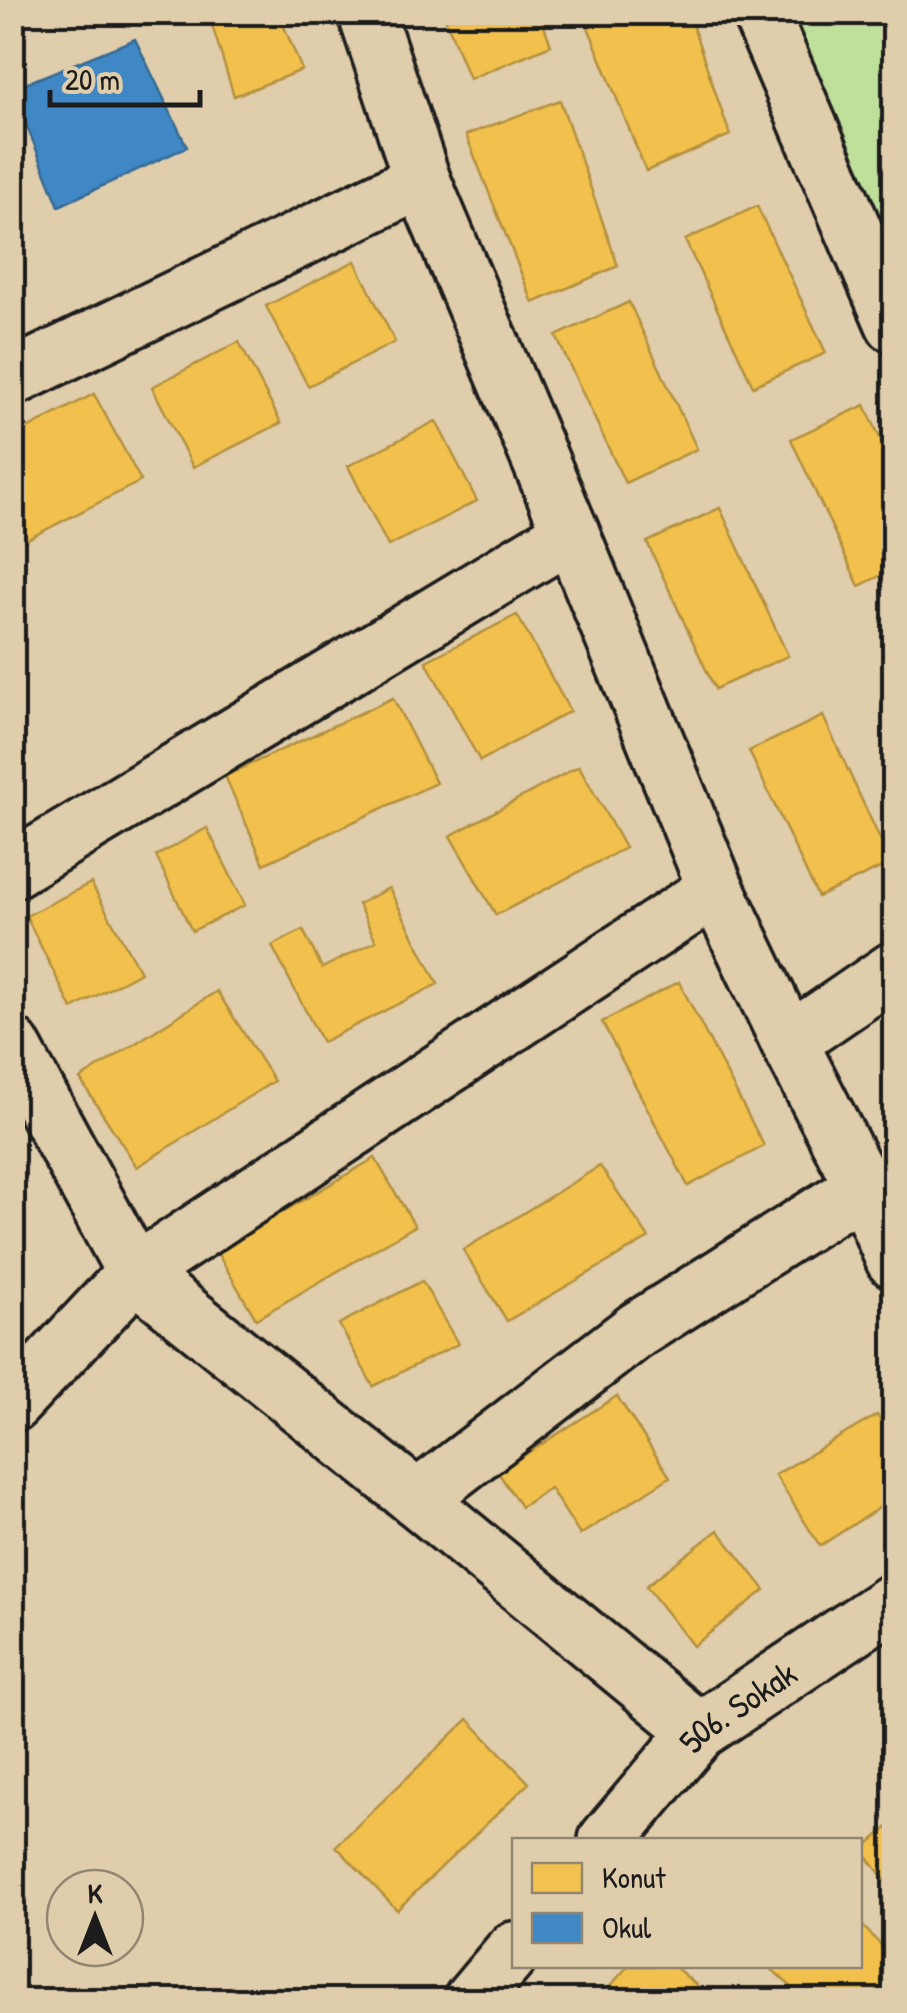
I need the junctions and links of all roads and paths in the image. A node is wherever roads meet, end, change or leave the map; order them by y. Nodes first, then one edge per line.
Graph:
1 (366, 12) edge
2 (760, 12) edge
3 (422, 180) junction
4 (894, 324) edge
5 (12, 378) edge
6 (571, 533) junction
7 (12, 870) edge
8 (716, 889) junction
9 (894, 970) edge
10 (789, 1042) junction
11 (12, 1046) edge
12 (863, 1187) junction
13 (894, 1260) edge
14 (135, 1273) junction
15 (12, 1404) edge
16 (417, 1499) junction
17 (894, 1601) edge
18 (699, 1730) junction
19 (608, 1838) edge
20 (512, 1952) edge
21 (472, 2000) edge

1 - 3 street
2 - 4 street
3 - 5 street
3 - 6 street
6 - 7 street
6 - 8 street
8 - 10 street
8 - 14 street
9 - 10 street
10 - 12 street
11 - 14 street
12 - 13 street
12 - 16 street
14 - 15 street
14 - 16 street
16 - 18 street
17 - 18 street, 506. Sokak
18 - 19 street, 506. Sokak
20 - 21 street

